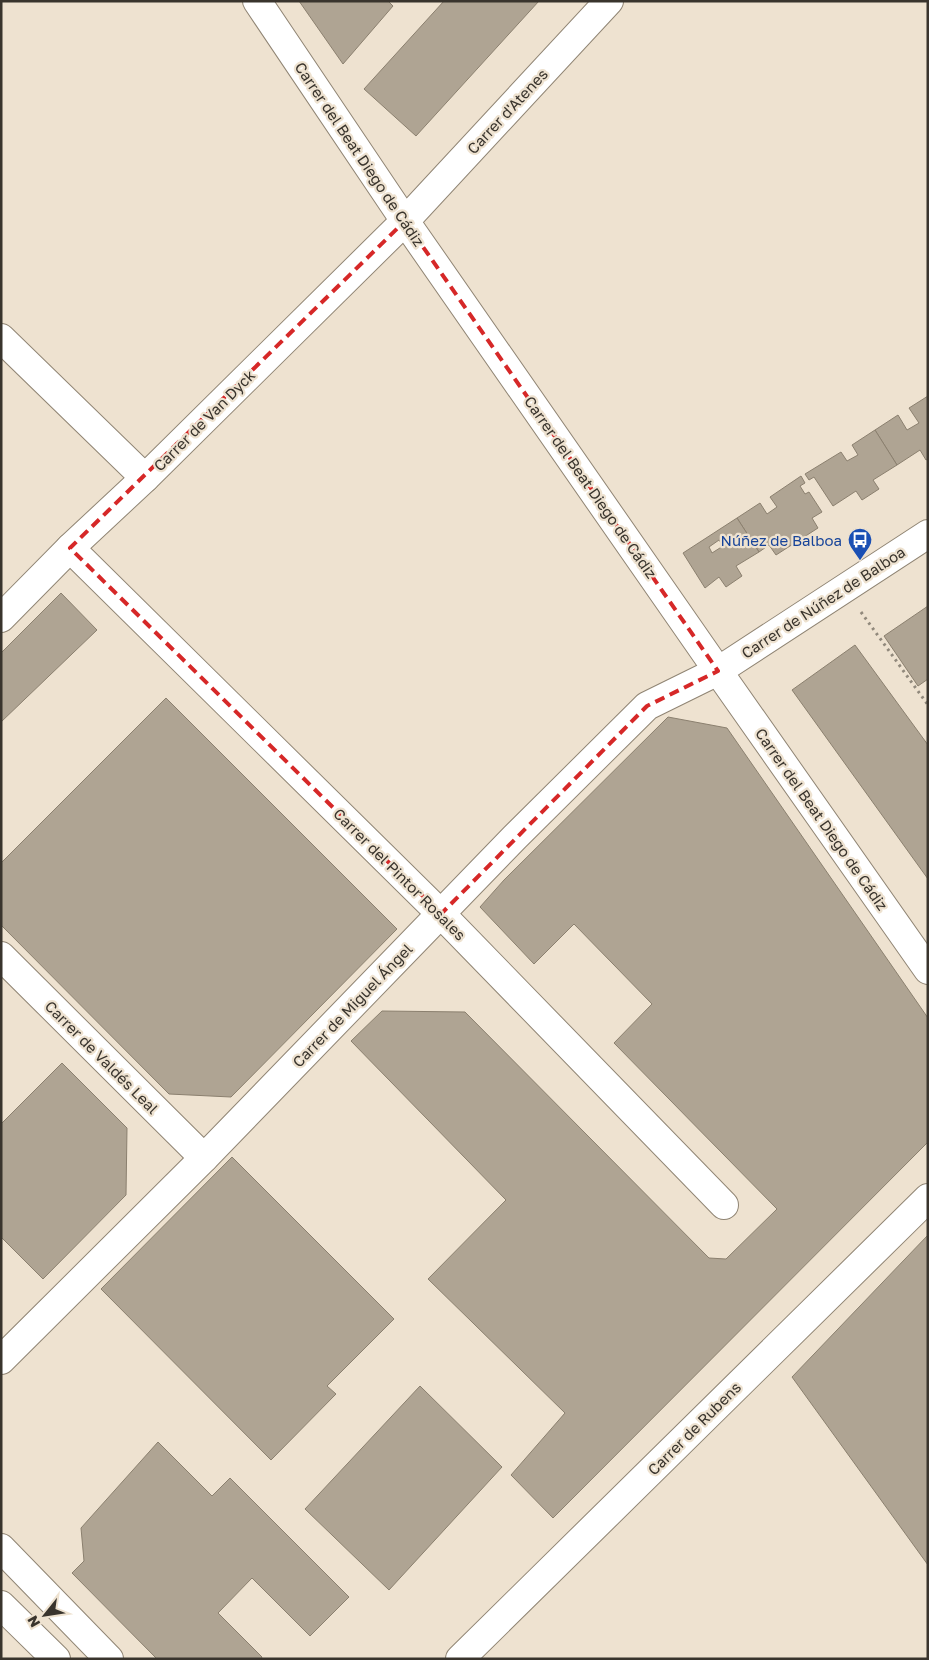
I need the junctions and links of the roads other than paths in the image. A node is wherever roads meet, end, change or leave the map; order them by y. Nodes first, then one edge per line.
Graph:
1 (257, 1) edge
2 (609, 1) edge
3 (405, 221) junction
4 (1, 338) edge
5 (145, 478) junction
6 (928, 534) edge
7 (70, 548) junction
8 (1, 618) edge
9 (718, 671) junction
10 (441, 914) junction
11 (1, 956) edge
12 (928, 970) edge
13 (204, 1158) junction
14 (928, 1198) edge
15 (724, 1205) dead end
16 (1, 1360) edge
17 (1, 1548) edge
18 (1, 1605) edge
19 (56, 1659) edge
20 (109, 1659) edge
21 (460, 1659) edge

1 - 3 street, Carrer del Beat Diego de Cádiz
2 - 3 street, Carrer d'Atenes
3 - 5 street, Carrer de Van Dyck
3 - 9 street, Carrer del Beat Diego de Cádiz
4 - 5 street
5 - 7 street, Carrer de Van Dyck
6 - 9 street, Carrer de Núñez de Balboa
7 - 8 street, Carrer de Van Dyck
7 - 10 street, Carrer del Pintor Rosales
9 - 10 street, Carrer de Miguel Ángel
9 - 12 street, Carrer del Beat Diego de Cádiz
10 - 13 street, Carrer de Miguel Ángel
10 - 15 street, Carrer del Pintor Rosales
11 - 13 street, Carrer de Valdés Leal
13 - 16 street, Carrer de Miguel Ángel
14 - 21 street, Carrer de Rubens
17 - 20 street
18 - 19 street

